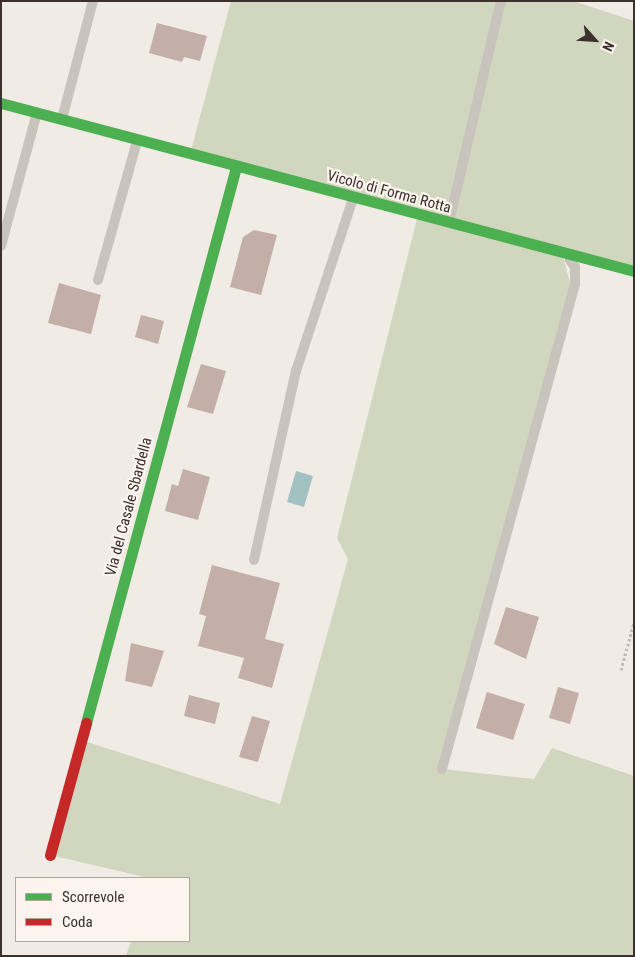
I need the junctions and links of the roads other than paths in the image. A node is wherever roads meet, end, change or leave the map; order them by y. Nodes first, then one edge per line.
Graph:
1 (93, 1) edge
2 (501, 1) edge
3 (1, 103) edge
4 (37, 112) junction
5 (62, 119) junction
6 (137, 140) junction
7 (236, 167) junction
8 (353, 198) junction
9 (449, 223) junction
10 (1, 246) edge
11 (562, 252) junction
12 (634, 271) edge
13 (98, 280) dead end
14 (254, 560) dead end
15 (442, 769) dead end
16 (50, 855) dead end

1 - 5 lane
2 - 9 lane
3 - 4 street, Vicolo di Forma Rotta
4 - 5 street, Vicolo di Forma Rotta
4 - 10 lane
5 - 6 street, Vicolo di Forma Rotta
6 - 7 street, Vicolo di Forma Rotta
6 - 13 lane
7 - 8 street, Vicolo di Forma Rotta
7 - 16 street, Via del Casale Sbardella
8 - 9 street, Vicolo di Forma Rotta
8 - 14 lane
9 - 11 street, Vicolo di Forma Rotta
11 - 12 street, Vicolo di Forma Rotta
11 - 15 lane

